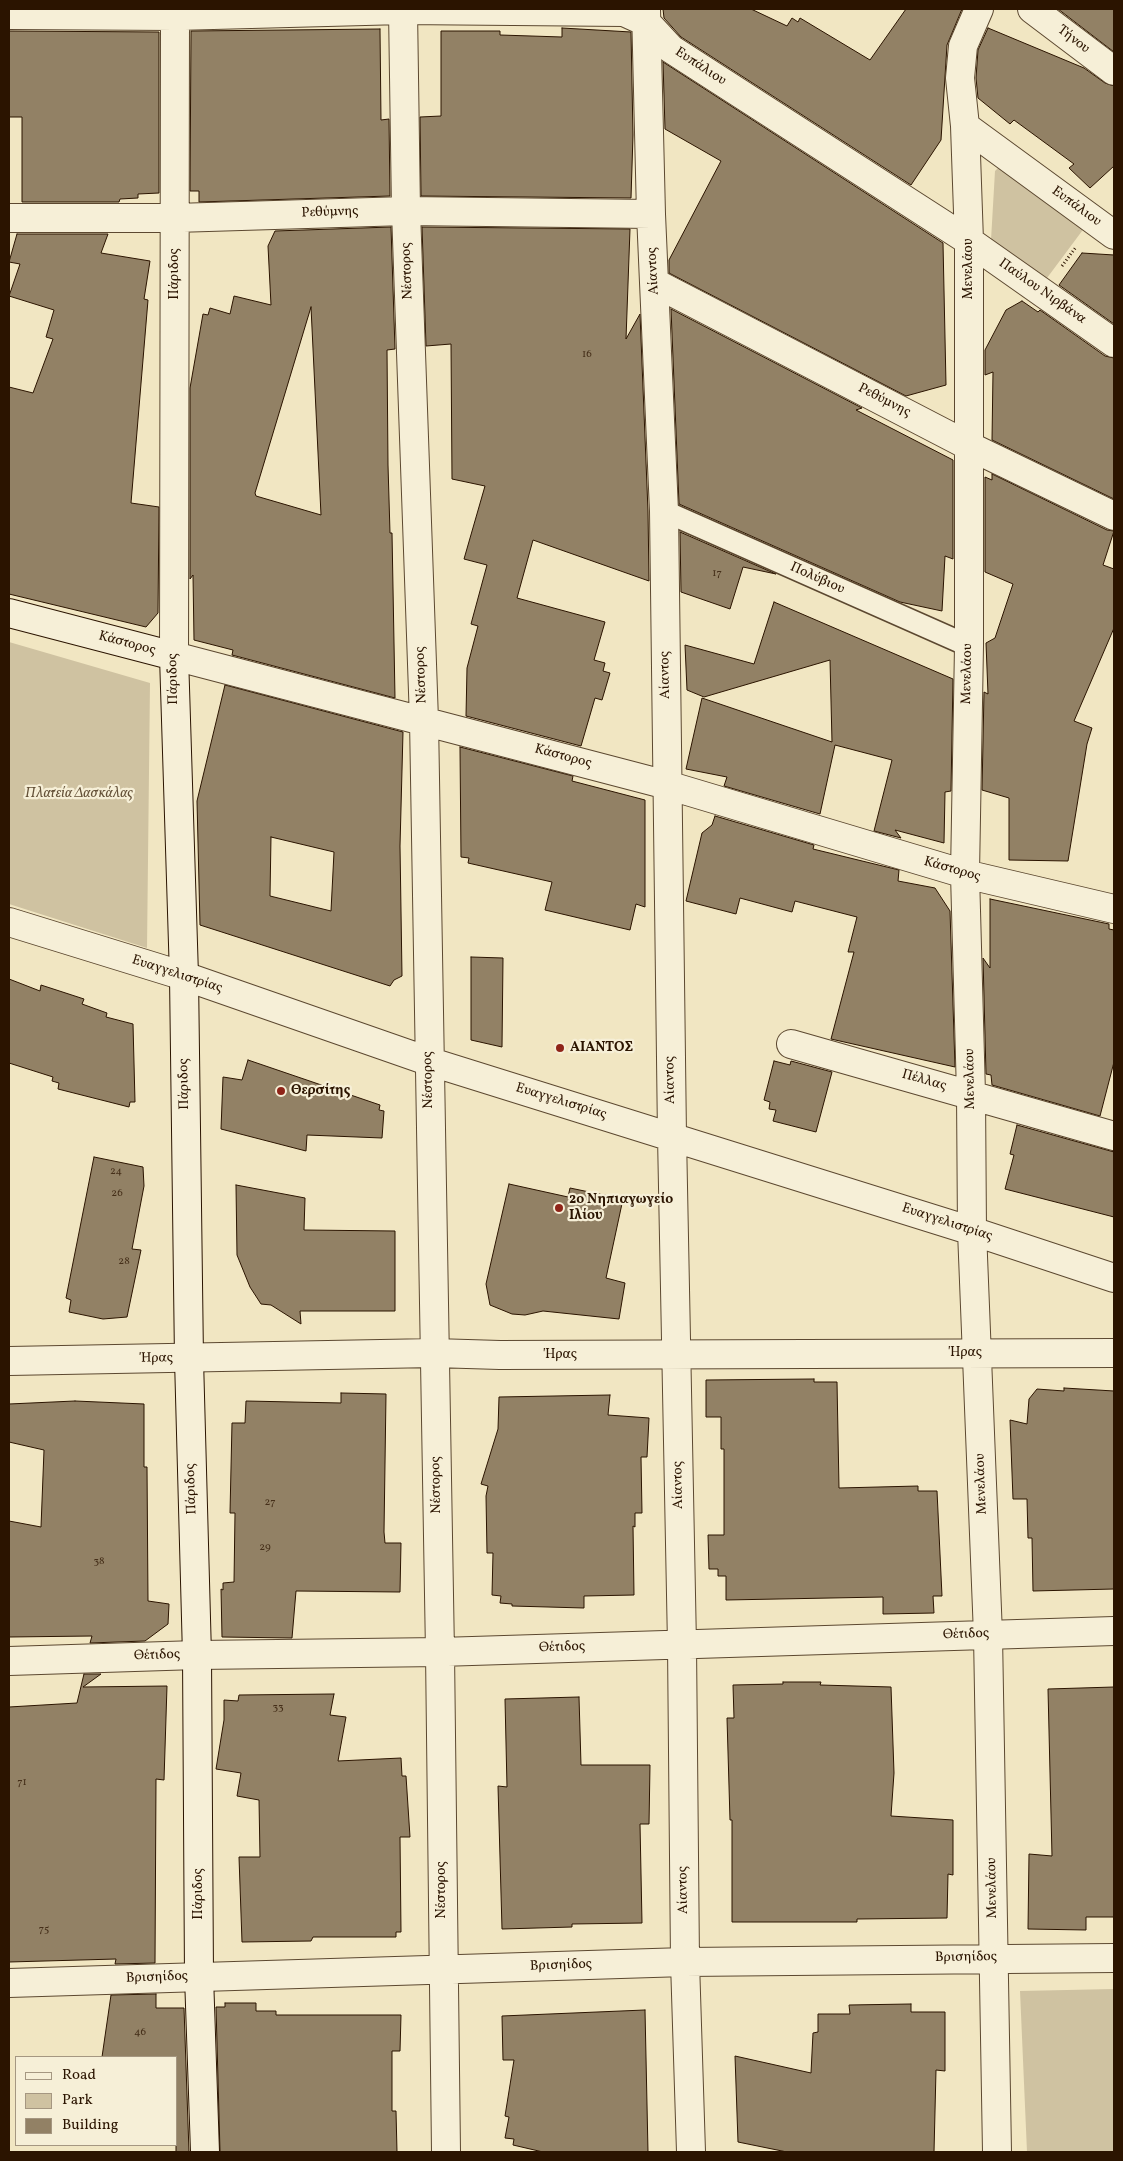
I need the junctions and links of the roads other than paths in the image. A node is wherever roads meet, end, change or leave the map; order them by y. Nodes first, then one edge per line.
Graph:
1 (979, 9) edge
2 (1032, 9) edge
3 (403, 10) edge
4 (9, 14) edge
5 (646, 15) edge
6 (175, 16) junction
7 (1114, 71) edge
8 (965, 126) junction
9 (406, 211) junction
10 (651, 214) junction
11 (9, 218) edge
12 (175, 218) junction
13 (1105, 228) edge
14 (969, 241) junction
15 (655, 283) junction
16 (1114, 343) edge
17 (969, 446) junction
18 (664, 511) junction
19 (1114, 516) edge
20 (9, 613) edge
21 (969, 646) junction
22 (174, 656) junction
23 (424, 720) junction
24 (667, 785) junction
25 (966, 874) junction
26 (1114, 909) edge
27 (9, 922) edge
28 (184, 976) junction
29 (791, 1044) dead end
30 (428, 1061) junction
31 (971, 1094) junction
32 (672, 1136) junction
33 (1114, 1136) edge
34 (972, 1231) junction
35 (1114, 1278) edge
36 (977, 1352) junction
37 (434, 1353) junction
38 (1114, 1353) edge
39 (677, 1354) junction
40 (188, 1359) junction
41 (9, 1361) edge
42 (1114, 1631) edge
43 (988, 1635) junction
44 (682, 1644) junction
45 (440, 1652) junction
46 (197, 1655) junction
47 (9, 1661) edge
48 (995, 1958) junction
49 (1114, 1958) edge
50 (685, 1962) junction
51 (442, 1971) junction
52 (199, 1976) junction
53 (9, 1983) edge
54 (205, 2152) edge
55 (446, 2152) edge
56 (691, 2152) edge
57 (997, 2152) edge

1 - 8 street, Μενελάου
2 - 7 street, Τήνου
3 - 5 street, Ευπάλιου
3 - 6 street, Ευπάλιου
3 - 9 street, Νέστορος
4 - 6 street, Ευπάλιου
5 - 10 street, Αίαντος
5 - 14 street, Ευπάλιου
6 - 12 street, Πάριδος
8 - 13 street, Ευπάλιου
8 - 14 street, Μενελάου
9 - 10 street, Ρεθύμνης
9 - 12 street, Ρεθύμνης
9 - 23 street, Νέστορος
10 - 15 street, Αίαντος
11 - 12 street, Ρεθύμνης
12 - 22 street, Πάριδος
14 - 16 street, Παύλου Νιρβάνα
14 - 17 street, Μενελάου
15 - 17 street, Ρεθύμνης
15 - 18 street, Αίαντος
17 - 19 street, Ρεθύμνης
17 - 21 street, Μενελάου
18 - 21 lane, Πολύβιου
18 - 24 street, Αίαντος
20 - 22 street, Κάστορος
21 - 25 street, Μενελάου
22 - 23 street, Κάστορος
22 - 28 street, Πάριδος
23 - 24 street, Κάστορος
23 - 30 street, Νέστορος
24 - 25 street, Κάστορος
24 - 32 street, Αίαντος
25 - 26 street, Κάστορος
25 - 31 street, Μενελάου
27 - 28 street, Ευαγγελιστρίας
28 - 30 street, Ευαγγελιστρίας
28 - 40 street, Πάριδος
29 - 31 street, Πέλλας
30 - 32 street, Ευαγγελιστρίας
30 - 37 street, Νέστορος
31 - 33 street, Πέλλας
31 - 34 street, Μενελάου
32 - 34 street, Ευαγγελιστρίας
32 - 39 street, Αίαντος
34 - 35 street, Ευαγγελιστρίας
34 - 36 street, Μενελάου
36 - 38 street, Ήρας
36 - 39 street, Ήρας
36 - 43 street, Μενελάου
37 - 39 street, Ήρας
37 - 40 street, Ήρας
37 - 45 street, Νέστορος
39 - 44 street, Αίαντος
40 - 41 street, Ήρας
40 - 46 street, Πάριδος
42 - 43 street, Θέτιδος
43 - 44 street, Θέτιδος
43 - 48 street, Μενελάου
44 - 45 street, Θέτιδος
44 - 50 street, Αίαντος
45 - 46 street, Θέτιδος
45 - 51 street, Νέστορος
46 - 47 street, Θέτιδος
46 - 52 street, Πάριδος
48 - 49 street, Βρισηίδος
48 - 50 street, Βρισηίδος
48 - 57 street, Μενελάου
50 - 51 street, Βρισηίδος
50 - 56 street, Αίαντος
51 - 52 street, Βρισηίδος
51 - 55 street, Νέστορος
52 - 53 street, Βρισηίδος
52 - 54 street, Πάριδος

